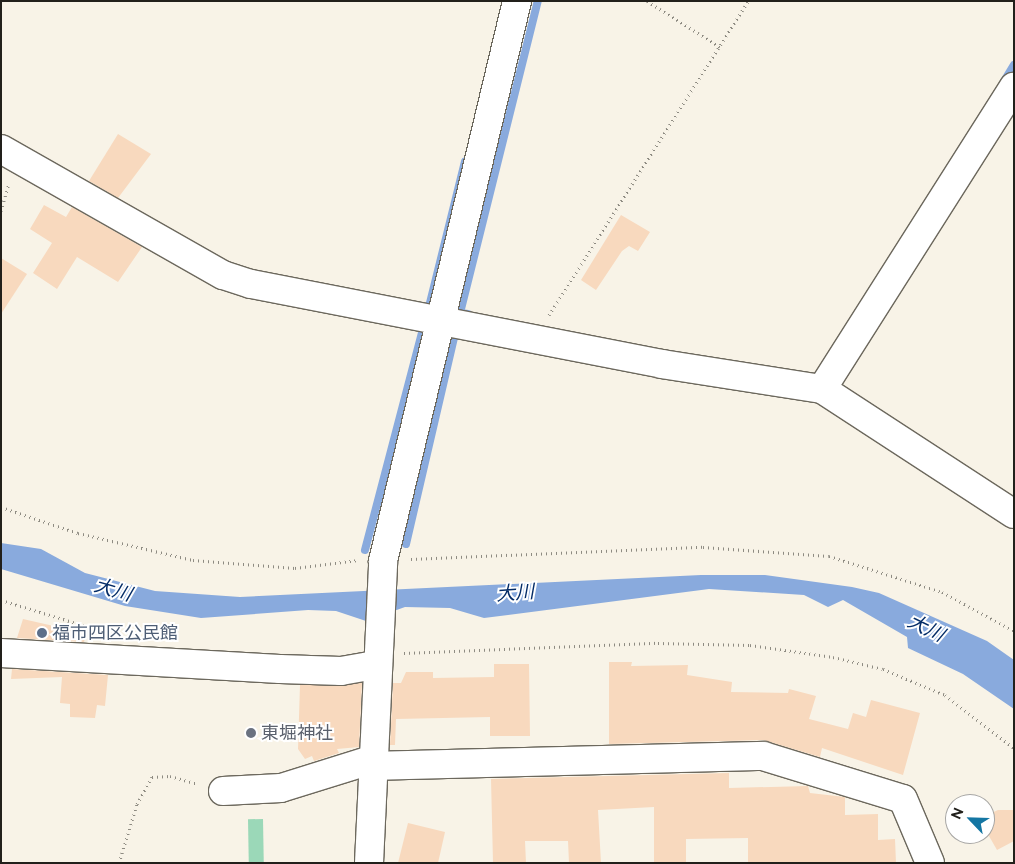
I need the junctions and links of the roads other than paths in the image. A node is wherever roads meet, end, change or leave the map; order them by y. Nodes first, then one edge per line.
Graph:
1 (517, 1) edge
2 (1014, 88) edge
3 (1, 149) edge
4 (440, 323) junction
5 (822, 389) junction
6 (1014, 514) edge
7 (1, 653) edge
8 (376, 657) junction
9 (374, 763) junction
10 (222, 791) road end
11 (369, 863) edge
12 (930, 863) edge

1 - 4 street
2 - 5 street
3 - 4 street
4 - 5 street
4 - 8 street
5 - 6 street
7 - 8 street
8 - 9 street
9 - 10 street
9 - 11 street
9 - 12 street

